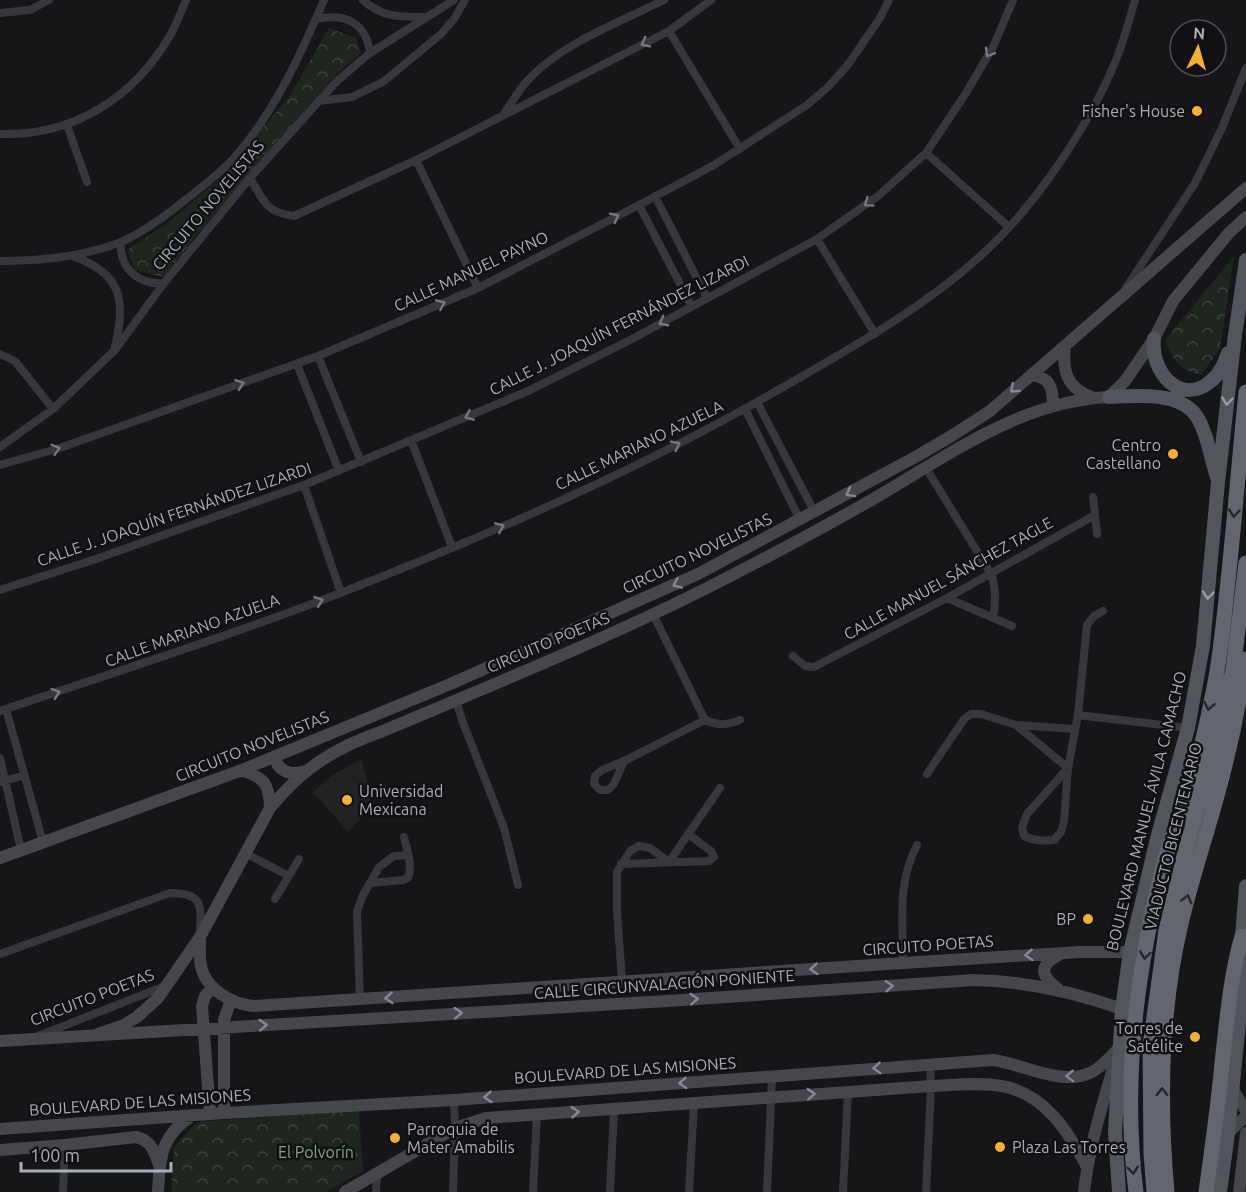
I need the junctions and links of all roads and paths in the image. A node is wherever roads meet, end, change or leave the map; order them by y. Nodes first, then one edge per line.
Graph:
1 (49, 0) edge
2 (186, 0) edge
3 (324, 0) edge
4 (363, 0) edge
5 (465, 0) edge
6 (664, 0) edge
7 (711, 0) edge
8 (889, 0) edge
9 (1013, 0) edge
10 (1135, 0) edge
11 (452, 1) edge
12 (0, 13) edge
13 (425, 17) junction
14 (316, 19) junction
15 (669, 30) junction
16 (370, 52) junction
17 (1246, 68) edge
18 (319, 101) junction
19 (502, 117) junction
20 (67, 125) junction
21 (0, 134) edge
22 (740, 149) junction
23 (926, 153) junction
24 (416, 160) junction
25 (250, 178) junction
26 (87, 182) dead end
27 (1246, 188) edge
28 (655, 196) junction
29 (639, 205) junction
30 (1246, 217) edge
31 (1009, 227) junction
32 (818, 239) junction
33 (121, 242) junction
34 (70, 255) junction
35 (1246, 260) edge
36 (0, 261) edge
37 (164, 284) junction
38 (478, 288) junction
39 (1121, 295) junction
40 (707, 298) junction
41 (692, 307) junction
42 (875, 334) junction
43 (1235, 335) junction
44 (1154, 339) junction
45 (1065, 346) junction
46 (115, 350) junction
47 (0, 354) edge
48 (318, 356) junction
49 (297, 364) junction
50 (1031, 375) junction
51 (1246, 392) edge
52 (1109, 397) junction
53 (1094, 398) junction
54 (757, 402) junction
55 (1053, 405) junction
56 (53, 409) junction
57 (745, 409) junction
58 (411, 440) junction
59 (0, 447) edge
60 (361, 462) junction
61 (0, 465) edge
62 (926, 468) junction
63 (339, 471) junction
64 (1218, 482) junction
65 (304, 485) junction
66 (1093, 497) dead end
67 (815, 513) junction
68 (1095, 515) junction
69 (800, 520) junction
70 (1097, 534) dead end
71 (452, 548) junction
72 (1246, 563) edge
73 (991, 574) junction
74 (0, 590) edge
75 (341, 592) junction
76 (947, 598) junction
77 (1103, 611) dead end
78 (653, 614) junction
79 (993, 618) junction
80 (1012, 626) dead end
81 (1246, 651) edge
82 (793, 656) dead end
83 (456, 700) junction
84 (3, 710) edge
85 (1078, 715) junction
86 (705, 720) junction
87 (740, 720) dead end
88 (1016, 725) junction
89 (1188, 728) junction
90 (1075, 729) junction
91 (275, 756) junction
92 (0, 758) edge
93 (624, 761) junction
94 (1068, 768) junction
95 (242, 770) junction
96 (306, 771) junction
97 (927, 774) dead end
98 (24, 775) junction
99 (3, 781) edge
100 (720, 788) dead end
101 (270, 808) junction
102 (688, 834) junction
103 (404, 837) dead end
104 (43, 842) junction
105 (917, 845) dead end
106 (21, 850) junction
107 (245, 853) junction
108 (408, 855) junction
109 (0, 858) edge
110 (299, 859) dead end
111 (669, 862) junction
112 (621, 864) junction
113 (289, 876) junction
114 (370, 883) junction
115 (518, 885) dead end
116 (1246, 886) edge
117 (275, 899) dead end
118 (1245, 914) edge
119 (1242, 936) junction
120 (200, 938) junction
121 (1130, 952) junction
122 (1061, 953) junction
123 (0, 954) edge
124 (903, 963) junction
125 (665, 978) junction
126 (622, 981) junction
127 (167, 986) junction
128 (213, 987) junction
129 (1060, 990) junction
130 (231, 1000) junction
131 (360, 1000) junction
132 (667, 1001) junction
133 (1122, 1009) junction
134 (1242, 1024) edge
135 (223, 1027) junction
136 (205, 1029) junction
137 (98, 1034) junction
138 (29, 1039) junction
139 (0, 1041) edge
140 (1119, 1048) junction
141 (1241, 1057) edge
142 (930, 1064) junction
143 (1027, 1068) junction
144 (772, 1076) junction
145 (931, 1086) junction
146 (1232, 1088) junction
147 (1022, 1091) junction
148 (848, 1092) junction
149 (771, 1096) junction
150 (454, 1100) junction
151 (694, 1103) junction
152 (614, 1109) junction
153 (1246, 1111) edge
154 (224, 1113) junction
155 (210, 1114) junction
156 (537, 1114) junction
157 (191, 1116) junction
158 (1246, 1116) edge
159 (456, 1128) junction
160 (0, 1129) edge
161 (1228, 1133) junction
162 (1246, 1133) edge
163 (65, 1145) junction
164 (0, 1150) edge
165 (1087, 1167) junction
166 (160, 1168) junction
167 (377, 1174) junction
168 (63, 1192) edge
169 (158, 1192) edge
170 (345, 1192) edge
171 (376, 1192) edge
172 (453, 1192) edge
173 (533, 1192) edge
174 (610, 1192) edge
175 (689, 1192) edge
176 (767, 1192) edge
177 (843, 1192) edge
178 (926, 1192) edge
179 (1084, 1192) edge
180 (1119, 1192) edge
181 (1136, 1192) edge
182 (1154, 1192) edge
183 (1167, 1192) edge
184 (1206, 1192) edge
185 (1220, 1192) edge
186 (1239, 1192) edge

1 - 12 street
2 - 20 street
3 - 14 street
4 - 13 street
5 - 18 street
6 - 19 street
7 - 15 street
8 - 22 street, CALLE MANUEL PAYNO
9 -> 23 street, CALLE J. JOAQUÍN FERNÁNDEZ LIZARDI
10 - 31 street, CALLE MARIANO AZUELA
11 - 13 street, CIRCUITO NOVELISTAS
13 - 16 street, CIRCUITO NOVELISTAS
14 - 16 street
14 - 33 street
15 -> 19 street
15 - 22 street
16 - 18 street, CIRCUITO NOVELISTAS
17 - 39 street, CIRCUITO NOVELISTAS
18 - 25 street, CIRCUITO NOVELISTAS
19 - 24 street
20 - 21 street
20 - 26 street
22 - 28 street, CALLE MANUEL PAYNO
23 - 31 street
23 -> 32 street, CALLE J. JOAQUÍN FERNÁNDEZ LIZARDI
24 - 25 street
24 - 38 street
25 - 37 street, CIRCUITO NOVELISTAS
27 - 39 main road
28 - 29 street, CALLE MANUEL PAYNO
28 - 40 street
38 -> 29 street, CALLE MANUEL PAYNO
29 - 41 street
30 - 44 main road
31 - 42 street, CALLE MARIANO AZUELA
32 - 40 street, CALLE J. JOAQUÍN FERNÁNDEZ LIZARDI
32 - 42 street
33 - 34 street
33 - 37 street
34 - 36 street
34 - 46 street
35 - 43 main road, BOULEVARD MANUEL ÁVILA CAMACHO
37 - 46 street, CIRCUITO NOVELISTAS
48 -> 38 street, CALLE MANUEL PAYNO
39 - 45 main road, CIRCUITO NOVELISTAS
40 - 41 street, CALLE J. JOAQUÍN FERNÁNDEZ LIZARDI
41 -> 58 street, CALLE J. JOAQUÍN FERNÁNDEZ LIZARDI
42 - 54 street, CALLE MARIANO AZUELA
43 - 44 main road
43 -> 64 main road, BOULEVARD MANUEL ÁVILA CAMACHO
44 - 52 main road
45 - 50 main road, CIRCUITO NOVELISTAS
45 - 53 main road
46 - 56 street, CIRCUITO NOVELISTAS
47 - 56 street
48 - 49 street, CALLE MANUEL PAYNO
48 - 60 street
61 -> 49 street, CALLE MANUEL PAYNO
49 - 63 street
50 - 55 main road
50 -> 67 main road, CIRCUITO NOVELISTAS
51 -> 181 highway, BOULEVARD MANUEL ÁVILA CAMACHO
52 - 53 main road, CIRCUITO POETAS
52 - 64 main road
53 - 55 main road, CIRCUITO POETAS
54 - 57 street, CALLE MARIANO AZUELA
54 - 67 street
55 - 62 main road, CIRCUITO POETAS
56 - 59 street, CIRCUITO NOVELISTAS
57 - 69 street
71 -> 57 street, CALLE MARIANO AZUELA
58 - 60 street, CALLE J. JOAQUÍN FERNÁNDEZ LIZARDI
58 - 71 street
60 - 63 street, CALLE J. JOAQUÍN FERNÁNDEZ LIZARDI
62 - 73 street
62 - 78 main road, CIRCUITO POETAS
63 - 65 street, CALLE J. JOAQUÍN FERNÁNDEZ LIZARDI
64 -> 89 main road, BOULEVARD MANUEL ÁVILA CAMACHO
65 - 74 street, CALLE J. JOAQUÍN FERNÁNDEZ LIZARDI
65 - 75 street
66 - 68 street
67 - 69 main road, CIRCUITO NOVELISTAS
68 - 70 street
68 - 73 street, CALLE MANUEL SÁNCHEZ TAGLE
69 -> 91 main road, CIRCUITO NOVELISTAS
71 - 75 street, CALLE MARIANO AZUELA
72 - 182 highway, VIADUCTO BICENTENARIO
73 - 76 street, CALLE MANUEL SÁNCHEZ TAGLE
73 - 79 street
84 -> 75 street, CALLE MARIANO AZUELA
76 - 79 street
76 - 82 street, CALLE MANUEL SÁNCHEZ TAGLE
77 - 85 street
78 - 83 main road, CIRCUITO POETAS
78 - 86 street
79 - 80 street
183 -> 81 highway
83 - 96 main road, CIRCUITO POETAS
83 - 115 street
84 - 98 street
85 - 89 street
85 - 90 street
86 - 87 street
86 - 93 street
88 - 90 street
88 - 94 street
88 - 97 street
89 - 121 main road, BOULEVARD MANUEL ÁVILA CAMACHO
90 - 94 street
91 - 95 main road, CIRCUITO NOVELISTAS
91 - 96 main road
92 - 99 street
93 - 93 street
94 - 94 street
95 - 101 main road
95 - 104 main road, CIRCUITO NOVELISTAS
96 - 101 main road, CIRCUITO POETAS
98 - 99 street
98 - 104 street
99 - 106 street
100 - 102 street
101 - 107 main road, CIRCUITO POETAS
102 - 111 street
102 - 111 street
103 - 108 street
104 - 106 main road, CIRCUITO NOVELISTAS
105 - 124 street
106 - 109 main road, CIRCUITO NOVELISTAS
107 - 113 street
107 - 120 main road, CIRCUITO POETAS
108 - 114 street
108 - 114 street
110 - 113 street
111 - 112 street
111 - 112 street
112 - 126 street
113 - 117 street
114 - 131 street
116 - 118 main road
118 - 119 main road
119 - 134 main road
119 - 184 highway
120 - 123 street
120 - 127 main road, CIRCUITO POETAS
120 - 128 main road, CIRCUITO POETAS
121 - 122 main road, CIRCUITO POETAS
121 - 133 main road, BOULEVARD MANUEL ÁVILA CAMACHO
122 -> 124 main road, CIRCUITO POETAS
122 - 129 main road
124 -> 125 main road, CIRCUITO POETAS
125 - 126 main road, CIRCUITO POETAS
125 - 132 main road
126 -> 131 main road, CIRCUITO POETAS
127 - 137 main road, CIRCUITO POETAS
127 - 138 street, CIRCUITO POETAS
128 - 130 main road, CIRCUITO POETAS
128 - 136 main road
132 -> 129 main road, CALLE CIRCUNVALACIÓN PONIENTE
129 - 133 main road, CALLE CIRCUNVALACIÓN PONIENTE
130 - 131 main road, CIRCUITO POETAS
130 - 135 main road
135 -> 132 main road, CALLE CIRCUNVALACIÓN PONIENTE
133 - 140 main road, BOULEVARD MANUEL ÁVILA CAMACHO
134 - 141 main road
135 - 136 main road, CALLE CIRCUNVALACIÓN PONIENTE
135 - 154 main road
136 - 137 main road, CALLE CIRCUNVALACIÓN PONIENTE
136 - 155 main road
137 - 138 main road
138 - 139 main road
140 -> 143 main road, BOULEVARD DE LAS MISIONES
140 - 165 main road
140 - 180 main road, BOULEVARD MANUEL ÁVILA CAMACHO
141 - 146 main road
142 - 143 main road, BOULEVARD DE LAS MISIONES
142 -> 144 main road, BOULEVARD DE LAS MISIONES
142 - 145 street
143 - 147 main road
144 - 149 street
144 -> 150 main road, BOULEVARD DE LAS MISIONES
145 - 147 main road
145 - 148 main road
145 - 178 street
146 - 153 main road
146 - 161 main road
147 - 165 main road
149 -> 148 main road
148 - 177 street
149 - 151 main road
149 - 176 street
150 - 154 main road, BOULEVARD DE LAS MISIONES
150 - 159 street
151 - 152 main road
151 - 175 street
156 -> 152 main road
152 - 174 street
154 - 155 main road, BOULEVARD DE LAS MISIONES
155 - 157 main road, BOULEVARD DE LAS MISIONES
156 - 159 main road
156 - 173 street
157 - 160 main road, BOULEVARD DE LAS MISIONES
157 - 166 main road
158 - 161 main road
159 - 167 main road
159 - 172 street
161 - 185 main road
162 - 186 main road
163 - 164 main road, BOULEVARD DE LAS MISIONES
163 - 166 main road, BOULEVARD DE LAS MISIONES
163 - 168 street
165 - 179 main road
166 - 169 main road
167 - 170 main road
167 - 171 street

